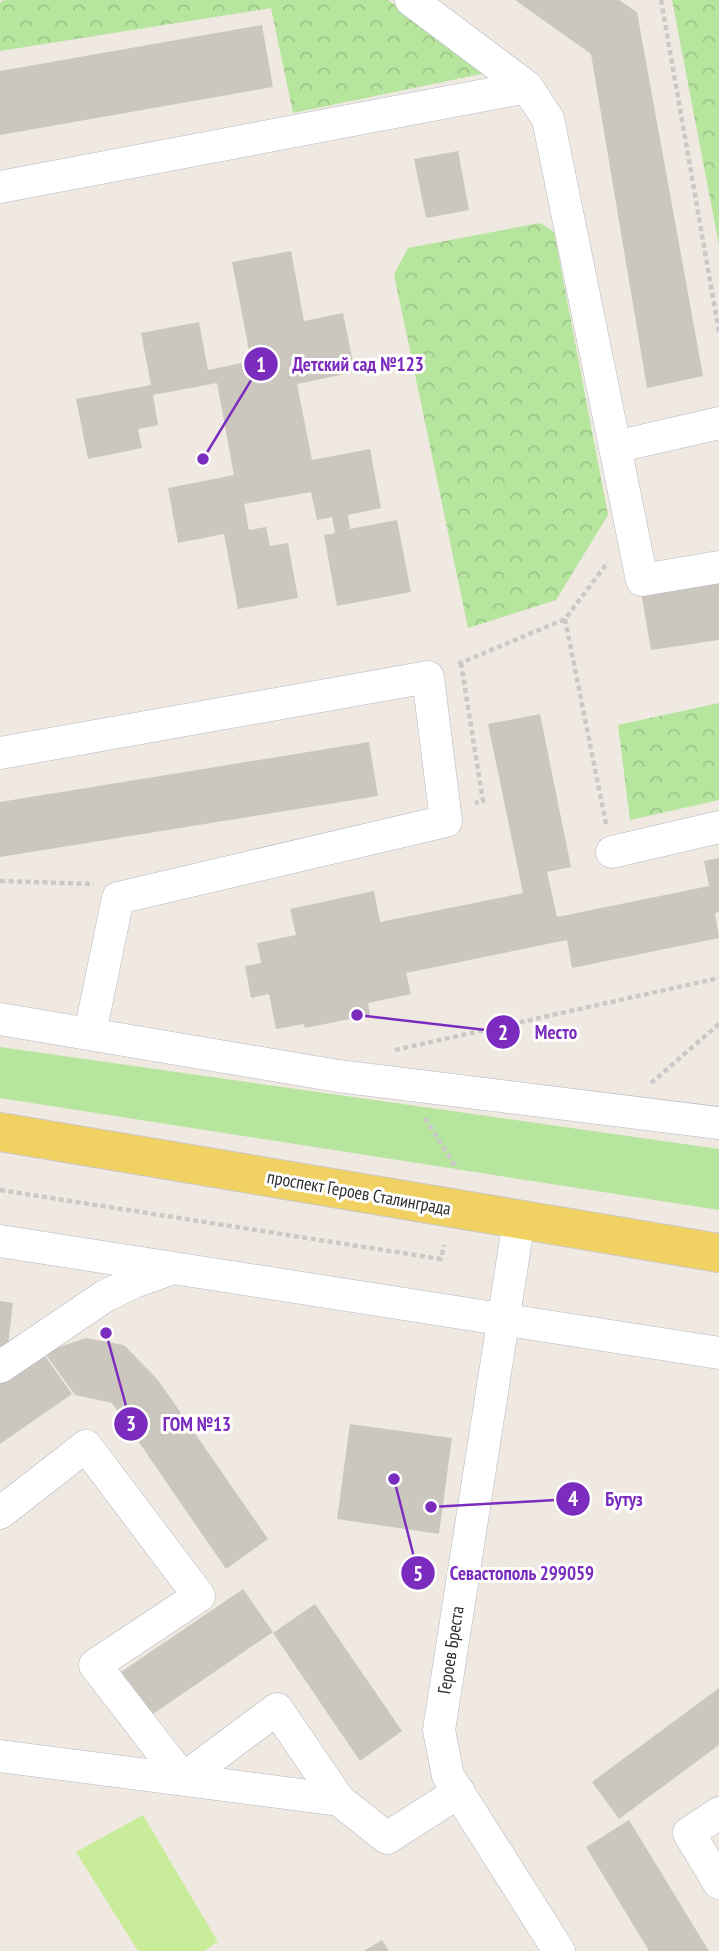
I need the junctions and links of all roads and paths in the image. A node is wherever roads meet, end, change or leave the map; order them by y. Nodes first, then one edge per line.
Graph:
1 (411, 0) edge
2 (661, 0) edge
3 (527, 87) junction
4 (0, 187) edge
5 (719, 332) edge
6 (719, 423) edge
7 (615, 447) junction
8 (632, 530) junction
9 (719, 566) edge
10 (565, 619) junction
11 (428, 677) junction
12 (0, 753) edge
13 (719, 827) edge
14 (612, 852) joint
15 (719, 978) edge
16 (0, 1019) edge
17 (719, 1024) edge
18 (90, 1033) junction
19 (389, 1051) dead end
20 (646, 1088) dead end
21 (719, 1122) edge
22 (0, 1132) edge
23 (0, 1190) edge
24 (519, 1220) junction
25 (0, 1241) edge
26 (444, 1245) dead end
27 (719, 1253) edge
28 (172, 1268) junction
29 (503, 1319) junction
30 (719, 1353) edge
31 (0, 1367) edge
32 (0, 1513) edge
33 (0, 1756) edge
34 (183, 1779) junction
35 (459, 1792) junction
36 (339, 1800) junction
37 (719, 1813) edge
38 (719, 1883) edge
39 (559, 1951) edge

1 - 3 street
2 - 5 path
3 - 4 street
3 - 7 street
6 - 7 street
7 - 8 street
8 - 9 street
8 - 10 path
10 - 11 path
10 - 14 path
11 - 12 street
11 - 18 street
13 - 14 street
15 - 19 path
16 - 18 street
17 - 20 path
18 - 21 street
22 - 24 main road, проспект Героев Сталинграда
23 - 26 path
24 - 27 main road, проспект Героев Сталинграда
24 - 29 street, Героев Бреста
25 - 28 street
28 - 29 street
28 - 31 street
29 - 30 street
29 - 35 street, Героев Бреста
32 - 34 street
33 - 34 street
34 - 36 street
34 - 36 street
35 - 36 street
35 - 39 street, Героев Бреста
37 - 38 street

